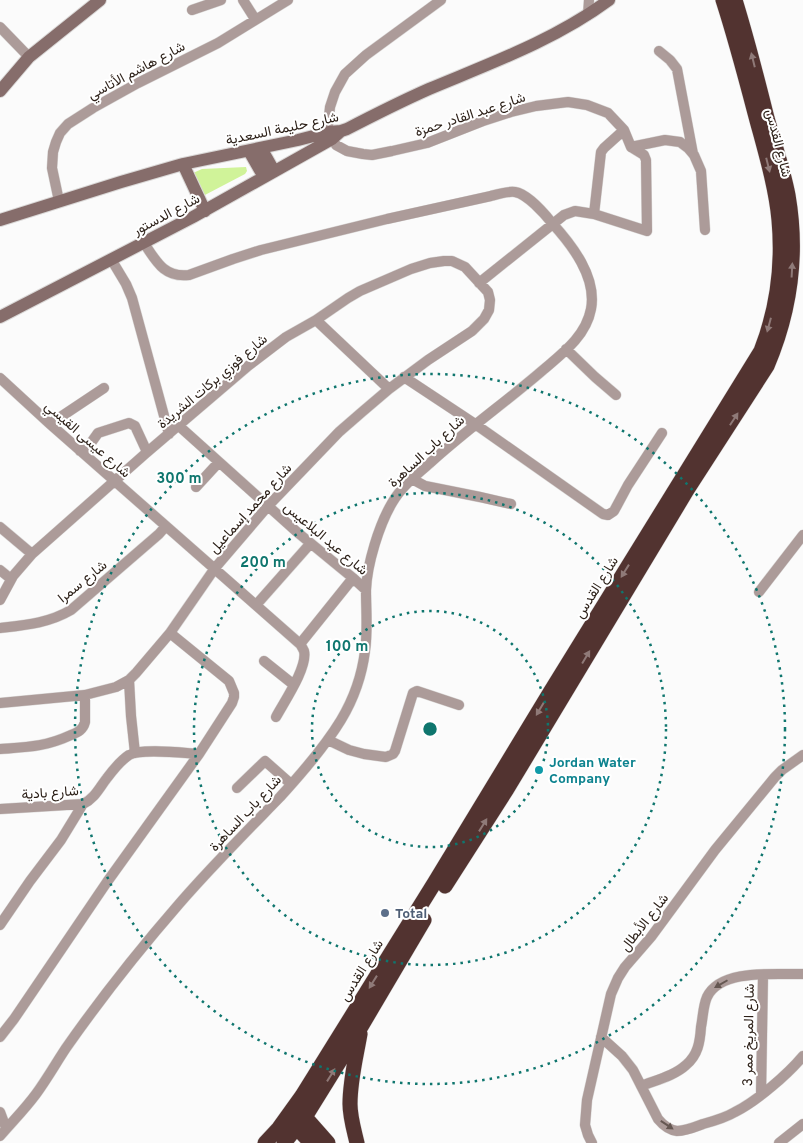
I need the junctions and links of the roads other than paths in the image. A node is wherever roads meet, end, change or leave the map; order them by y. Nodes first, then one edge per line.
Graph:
1 (100, 0) edge
2 (221, 0) edge
3 (242, 0) edge
4 (288, 0) edge
5 (441, 0) edge
6 (588, 0) edge
7 (609, 0) edge
8 (723, 0) edge
9 (735, 0) edge
10 (192, 10) dead end
11 (588, 15) junction
12 (255, 19) junction
13 (0, 27) edge
14 (659, 51) dead end
15 (29, 57) junction
16 (0, 91) edge
17 (624, 130) junction
18 (334, 134) junction
19 (631, 147) junction
20 (255, 149) junction
21 (694, 154) junction
22 (183, 164) junction
23 (269, 174) junction
24 (59, 201) junction
25 (205, 211) junction
26 (594, 214) junction
27 (0, 220) edge
28 (553, 223) junction
29 (705, 230) dead end
30 (144, 243) junction
31 (111, 259) junction
32 (479, 283) junction
33 (0, 316) edge
34 (316, 320) junction
35 (566, 349) junction
36 (0, 378) edge
37 (404, 378) junction
38 (104, 388) dead end
39 (389, 389) junction
40 (616, 395) dead end
41 (50, 424) junction
42 (475, 424) junction
43 (179, 426) junction
44 (662, 433) dead end
45 (169, 434) junction
46 (80, 451) junction
47 (147, 452) junction
48 (219, 462) junction
49 (412, 479) junction
50 (115, 481) junction
51 (196, 487) dead end
52 (511, 504) dead end
53 (268, 506) junction
54 (166, 526) junction
55 (0, 527) edge
56 (803, 535) edge
57 (310, 544) junction
58 (32, 554) junction
59 (215, 568) junction
60 (0, 570) edge
61 (354, 578) junction
62 (11, 579) junction
63 (366, 590) junction
64 (759, 592) dead end
65 (0, 600) edge
66 (256, 605) junction
67 (0, 628) edge
68 (170, 634) junction
69 (300, 644) junction
70 (264, 661) dead end
71 (129, 680) junction
72 (294, 685) junction
73 (85, 695) junction
74 (0, 703) edge
75 (459, 705) dead end
76 (276, 717) dead end
77 (328, 740) junction
78 (0, 749) edge
79 (135, 753) junction
80 (199, 754) junction
81 (803, 755) edge
82 (291, 784) junction
83 (237, 788) dead end
84 (84, 804) junction
85 (0, 809) edge
86 (0, 925) edge
87 (803, 974) edge
88 (763, 975) junction
89 (362, 1025) junction
90 (0, 1038) edge
91 (602, 1038) junction
92 (803, 1056) edge
93 (641, 1086) junction
94 (761, 1095) junction
95 (0, 1112) edge
96 (295, 1118) junction
97 (803, 1124) edge
98 (3, 1132) edge
99 (265, 1143) edge
100 (284, 1143) edge
101 (311, 1143) edge
102 (328, 1143) edge
103 (357, 1143) edge
104 (592, 1143) edge
105 (779, 1143) edge

1 - 15 street
2 - 10 street
3 - 12 street
4 - 12 street, شارع هاشم الأتاسي
5 - 18 street
6 - 11 street
7 - 11 street, شارع حليمة السعدية
8 -> 96 highway, شارع القدس
89 -> 9 highway, شارع القدس
11 - 18 street, شارع حليمة السعدية
12 - 24 street, شارع هاشم الأتاسي
13 - 15 street
14 - 21 street
15 - 16 street
17 - 18 street, شارع عبد القادر حمزة
17 - 19 street
17 - 26 street
18 - 20 street, شارع حليمة السعدية
18 - 23 street, شارع الدستور
19 - 21 street
19 - 26 street
20 - 22 street, شارع حليمة السعدية
20 - 23 street
21 - 29 street
22 - 24 street, شارع حليمة السعدية
22 - 25 street
23 - 25 street, شارع الدستور
24 - 27 street, شارع حليمة السعدية
25 - 30 street, شارع الدستور
26 - 28 street
28 - 30 street, شارع باب الساهرة
28 - 32 street
28 - 35 street, شارع باب الساهرة
30 - 31 street, شارع الدستور
31 - 33 street, شارع الدستور
31 - 45 street
32 - 34 street, شارع فوزي بركات الشريدة
32 - 37 street, شارع محمد إسماعيل
34 - 39 street
34 - 43 street, شارع فوزي بركات الشريدة
35 - 40 street
35 - 42 street, شارع باب الساهرة
36 - 41 street, شارع عيسى القيسي
37 - 39 street, شارع محمد إسماعيل
37 - 42 street
38 - 41 street
39 - 53 street, شارع محمد إسماعيل
41 - 46 street, شارع عيسى القيسي
42 - 44 street
42 - 49 street, شارع باب الساهرة
43 - 45 street, شارع فوزي بركات الشريدة
43 - 48 street, شارع عيد البلاعيس
45 - 47 street, شارع فوزي بركات الشريدة
46 - 47 street
46 - 50 street, شارع عيسى القيسي
47 - 50 street, شارع فوزي بركات الشريدة
48 - 51 street
48 - 53 street, شارع عيد البلاعيس
49 - 52 street
49 - 63 street, شارع باب الساهرة
50 - 54 street, شارع عيسى القيسي
50 - 58 street, شارع فوزي بركات الشريدة
53 - 57 street, شارع عيد البلاعيس
53 - 59 street, شارع محمد إسماعيل
54 - 59 street, شارع عيسى القيسي
54 - 67 street, شارع سمرا
55 - 58 street
56 - 64 street
57 - 61 street, شارع عيد البلاعيس
57 - 66 street
58 - 62 street, شارع فوزي بركات الشريدة
59 - 66 street, شارع عيسى القيسي
59 - 68 street, شارع محمد إسماعيل
60 - 62 street
61 - 63 street, شارع عيد البلاعيس
61 - 69 street
62 - 65 street, شارع فوزي بركات الشريدة
63 - 77 street, شارع باب الساهرة
66 - 69 street, شارع عيسى القيسي
68 - 71 street, شارع محمد إسماعيل
68 - 80 street
69 - 72 street
70 - 72 street
71 - 73 street, شارع محمد إسماعيل
71 - 79 street
72 - 76 street
73 - 74 street, شارع محمد إسماعيل
73 - 78 street
75 - 77 street
77 - 82 street, شارع باب الساهرة
79 - 80 street
79 - 84 street, شارع بادية
80 - 90 street
81 - 91 street, شارع الأبطال
82 - 83 street
82 - 98 street, شارع باب الساهرة
84 - 85 street, شارع بادية
84 - 86 street
87 - 88 street
88 -> 93 street
88 - 94 street, شارع المريخ ممر 3
96 -> 89 highway, شارع القدس
89 - 103 highway
91 - 93 street
91 - 104 street, شارع الأبطال
92 - 94 street
93 -> 94 street
95 - 98 street
96 - 99 highway, شارع القدس
96 - 100 highway, شارع القدس
96 - 101 highway
96 - 102 highway
97 - 105 street

